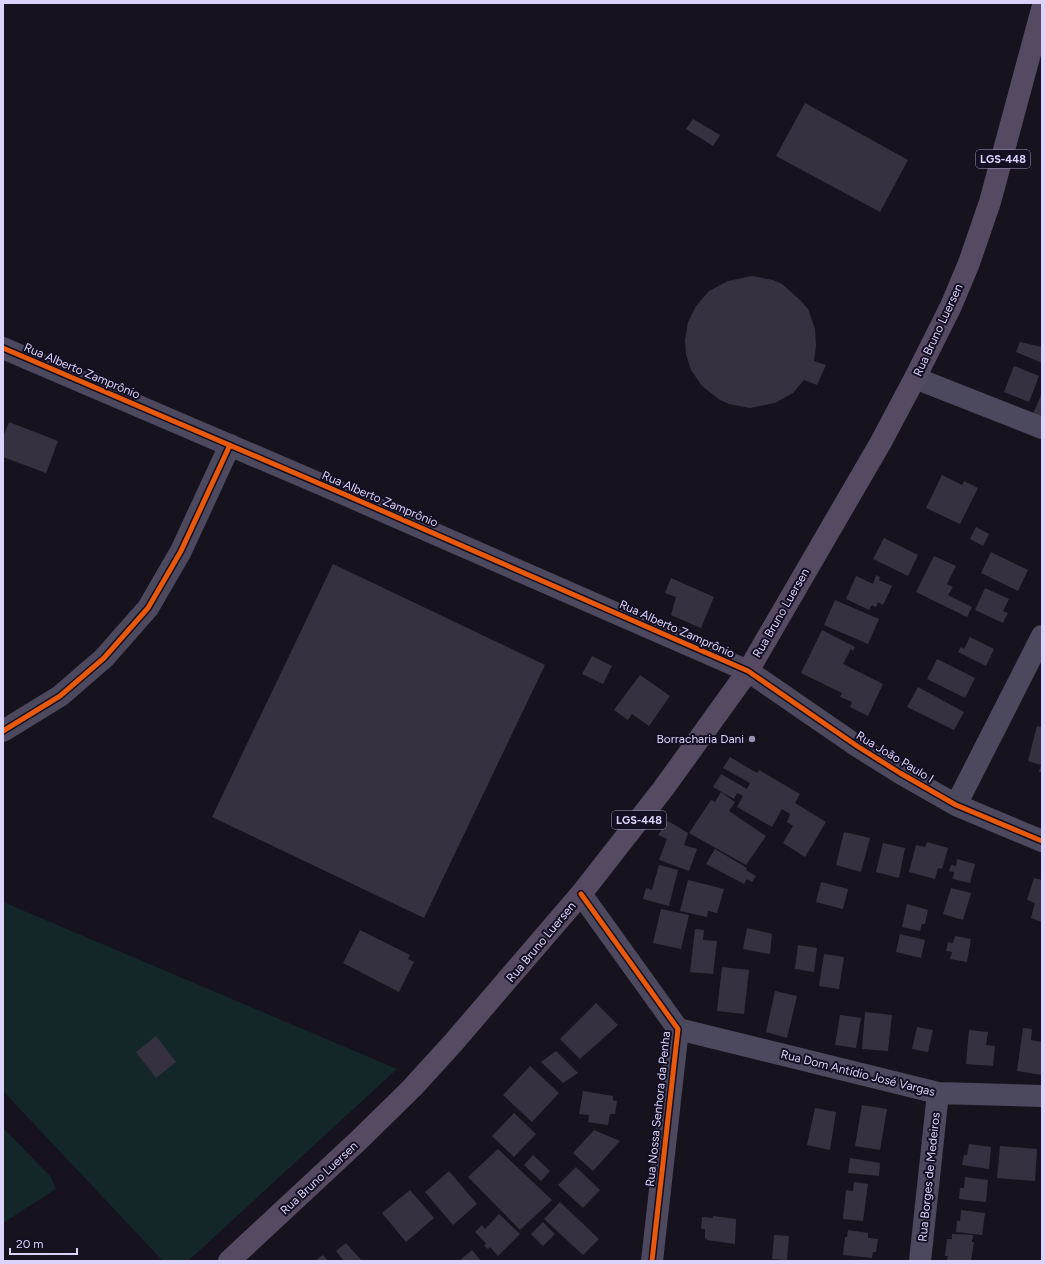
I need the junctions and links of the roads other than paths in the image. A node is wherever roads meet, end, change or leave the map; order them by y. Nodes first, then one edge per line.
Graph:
1 (1042, 9) edge
2 (3, 348) edge
3 (915, 378) junction
4 (1042, 428) edge
5 (230, 445) junction
6 (1042, 636) edge
7 (748, 671) junction
8 (3, 731) edge
9 (956, 805) junction
10 (1042, 841) edge
11 (581, 894) junction
12 (678, 1029) junction
13 (938, 1093) junction
14 (1042, 1096) edge
15 (229, 1261) edge
16 (652, 1261) edge
17 (920, 1261) edge

1 - 3 main road, Rua Bruno Luersen / LGS-448
2 - 5 street, Rua Alberto Zamprônio
3 - 4 street
3 - 7 main road, Rua Bruno Luersen / LGS-448
5 - 7 street, Rua Alberto Zamprônio
5 - 8 street
6 - 9 street
7 - 9 street, Rua João Paulo I
7 - 11 main road, Rua Bruno Luersen / LGS-448
9 - 10 street, Rua João Paulo I
11 - 12 street, Rua Nossa Senhora da Penha
11 - 15 main road, Rua Bruno Luersen / LGS-448
12 - 13 street, Rua Dom Antídio José Vargas
12 - 16 street, Rua Nossa Senhora da Penha
13 - 14 street, Rua Dom Antídio José Vargas
13 - 17 street, Rua Borges de Medeiros

